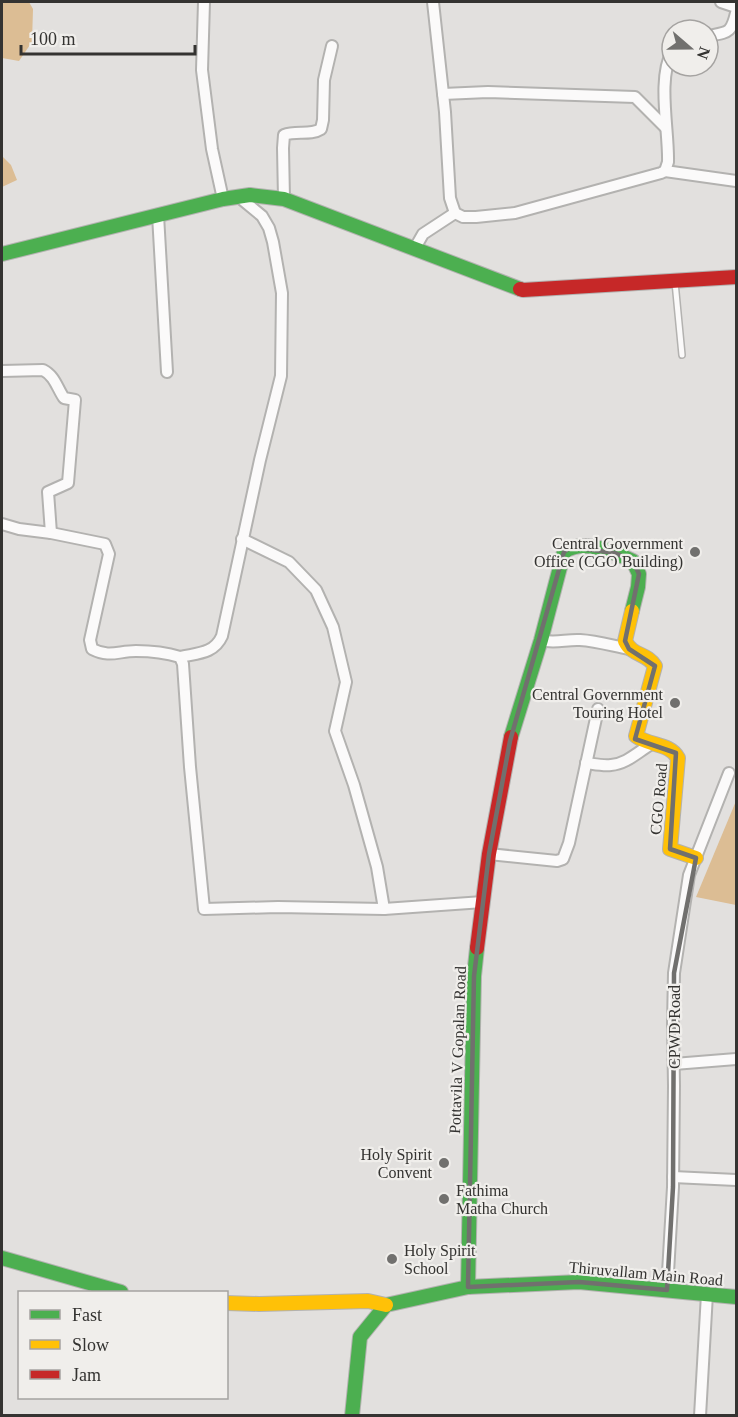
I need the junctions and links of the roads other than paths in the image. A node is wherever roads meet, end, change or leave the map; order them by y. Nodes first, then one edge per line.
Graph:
1 (204, 2) edge
2 (433, 2) edge
3 (721, 2) edge
4 (736, 4) edge
5 (736, 14) edge
6 (720, 34) edge
7 (332, 46) dead end
8 (666, 78) edge
9 (443, 94) junction
10 (666, 128) junction
11 (664, 171) junction
12 (736, 181) edge
13 (239, 197) junction
14 (223, 199) junction
15 (284, 199) junction
16 (455, 213) junction
17 (158, 215) junction
18 (415, 248) junction
19 (2, 254) edge
20 (736, 277) edge
21 (675, 280) junction
22 (682, 355) dead end
23 (2, 371) edge
24 (167, 372) dead end
25 (2, 524) edge
26 (51, 533) junction
27 (242, 539) junction
28 (541, 640) junction
29 (629, 649) junction
30 (180, 657) junction
31 (598, 709) dead end
32 (650, 745) junction
33 (586, 764) junction
34 (729, 773) dead end
35 (489, 854) junction
36 (696, 858) junction
37 (483, 902) junction
38 (384, 909) junction
39 (736, 1059) edge
40 (674, 1064) junction
41 (673, 1177) junction
42 (736, 1180) edge
43 (2, 1258) edge
44 (468, 1287) junction
45 (667, 1290) junction
46 (114, 1291) edge
47 (707, 1294) junction
48 (736, 1297) edge
49 (228, 1303) edge
50 (386, 1305) junction
51 (352, 1416) edge
52 (700, 1416) edge

1 - 14 street
2 - 9 street
3 - 4 street
5 - 6 street
7 - 15 street
8 - 10 street
9 - 10 street
9 - 16 street
10 - 11 street
11 - 12 street
11 - 16 street
13 - 14 street
13 - 15 street
13 - 27 street
14 - 17 street
15 - 18 street
16 - 18 street
17 - 19 street
17 - 24 street
18 - 21 street
20 - 21 street
21 - 22 lane
23 - 26 street
25 - 26 street
26 - 30 street
27 - 30 street
27 - 38 street
28 - 29 street
28 - 29 street, Pottavila V Gopalan Road
28 - 35 street, Pottavila V Gopalan Road
29 - 32 street, CGO Road
30 - 38 street
31 - 33 street
32 - 33 street
32 - 36 street, CGO Road
33 - 35 street
34 - 36 street, CPWD Road
35 - 37 street, Pottavila V Gopalan Road
36 - 40 street, CPWD Road
37 - 38 street
37 - 44 street, Pottavila V Gopalan Road
39 - 40 street
40 - 41 street, CPWD Road
41 - 42 street
41 - 45 street, CPWD Road
43 - 46 street
44 - 45 street, Thiruvallam Main Road
44 - 50 street, Thiruvallam Main Road
45 - 47 street, Thiruvallam Main Road
47 - 48 street, Thiruvallam Main Road
47 - 52 street
49 - 50 street, Thiruvallam Main Road
50 - 51 street

